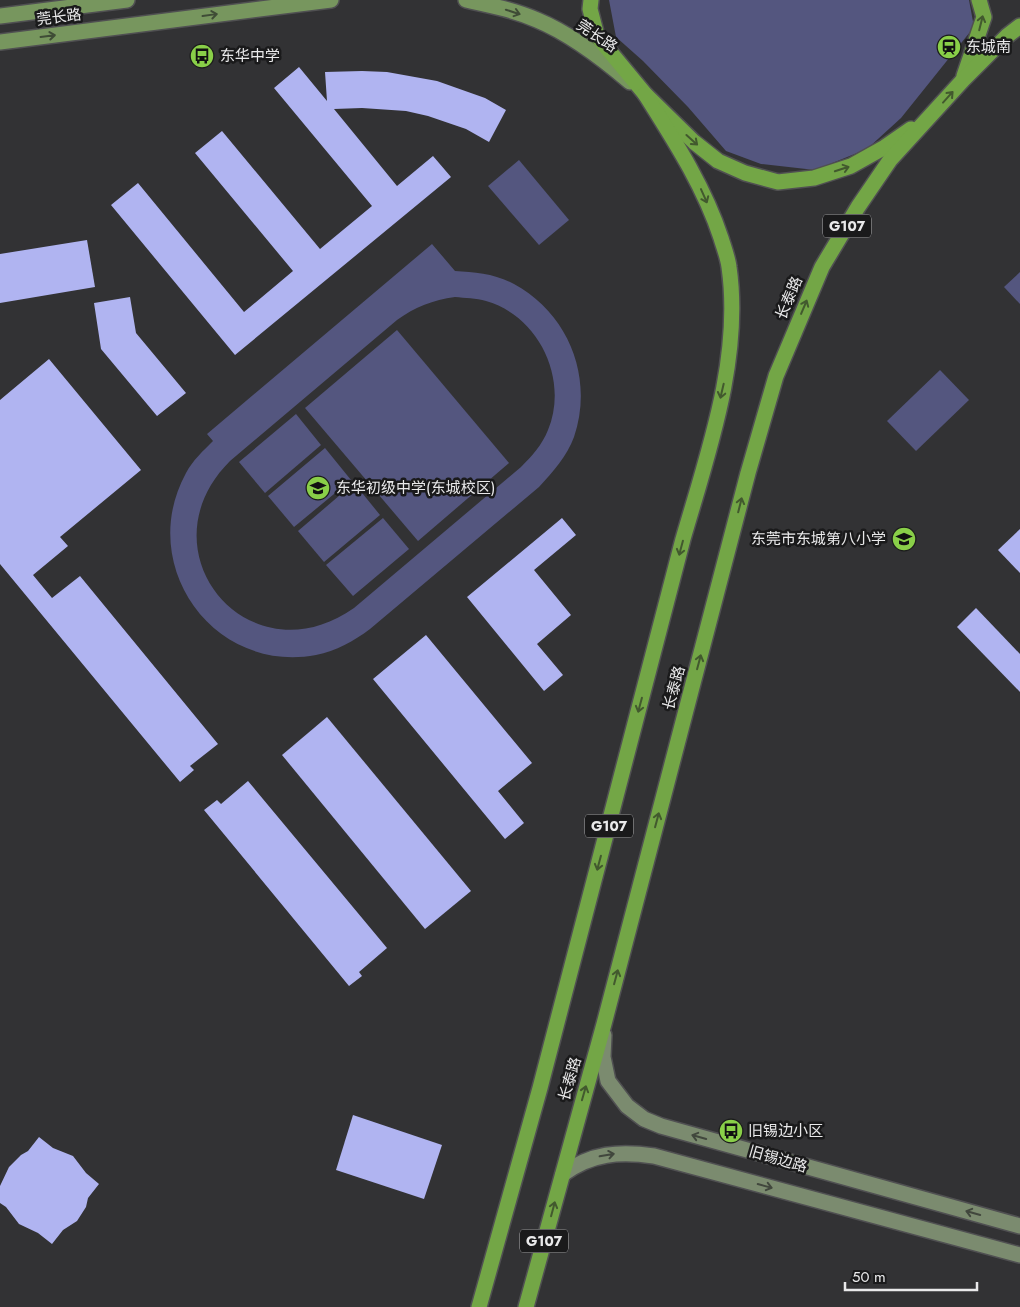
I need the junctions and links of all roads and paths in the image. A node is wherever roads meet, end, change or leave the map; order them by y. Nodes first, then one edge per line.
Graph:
1 (127, 0) edge
2 (331, 0) edge
3 (466, 0) edge
4 (591, 0) edge
5 (978, 0) edge
6 (0, 16) edge
7 (1020, 26) edge
8 (0, 42) edge
9 (963, 80) junction
10 (645, 94) junction
11 (932, 114) junction
12 (604, 1024) junction
13 (563, 1174) junction
14 (1020, 1226) edge
15 (1020, 1255) edge
16 (479, 1307) edge
17 (526, 1307) edge

1 - 6 main road, 莞长路
8 -> 2 main road, 莞长路
3 -> 10 main road, 莞长路
4 - 10 highway, G107
9 -> 5 highway
7 - 9 highway, G107
11 -> 9 highway, G107
10 -> 11 highway
10 -> 16 highway, 长泰路 / G107
12 -> 11 highway, 长泰路 / G107
13 -> 12 highway, 长泰路 / G107
14 -> 12 street, 旧锡边路
13 -> 15 street, 旧锡边路
17 -> 13 highway, 长泰路 / G107

